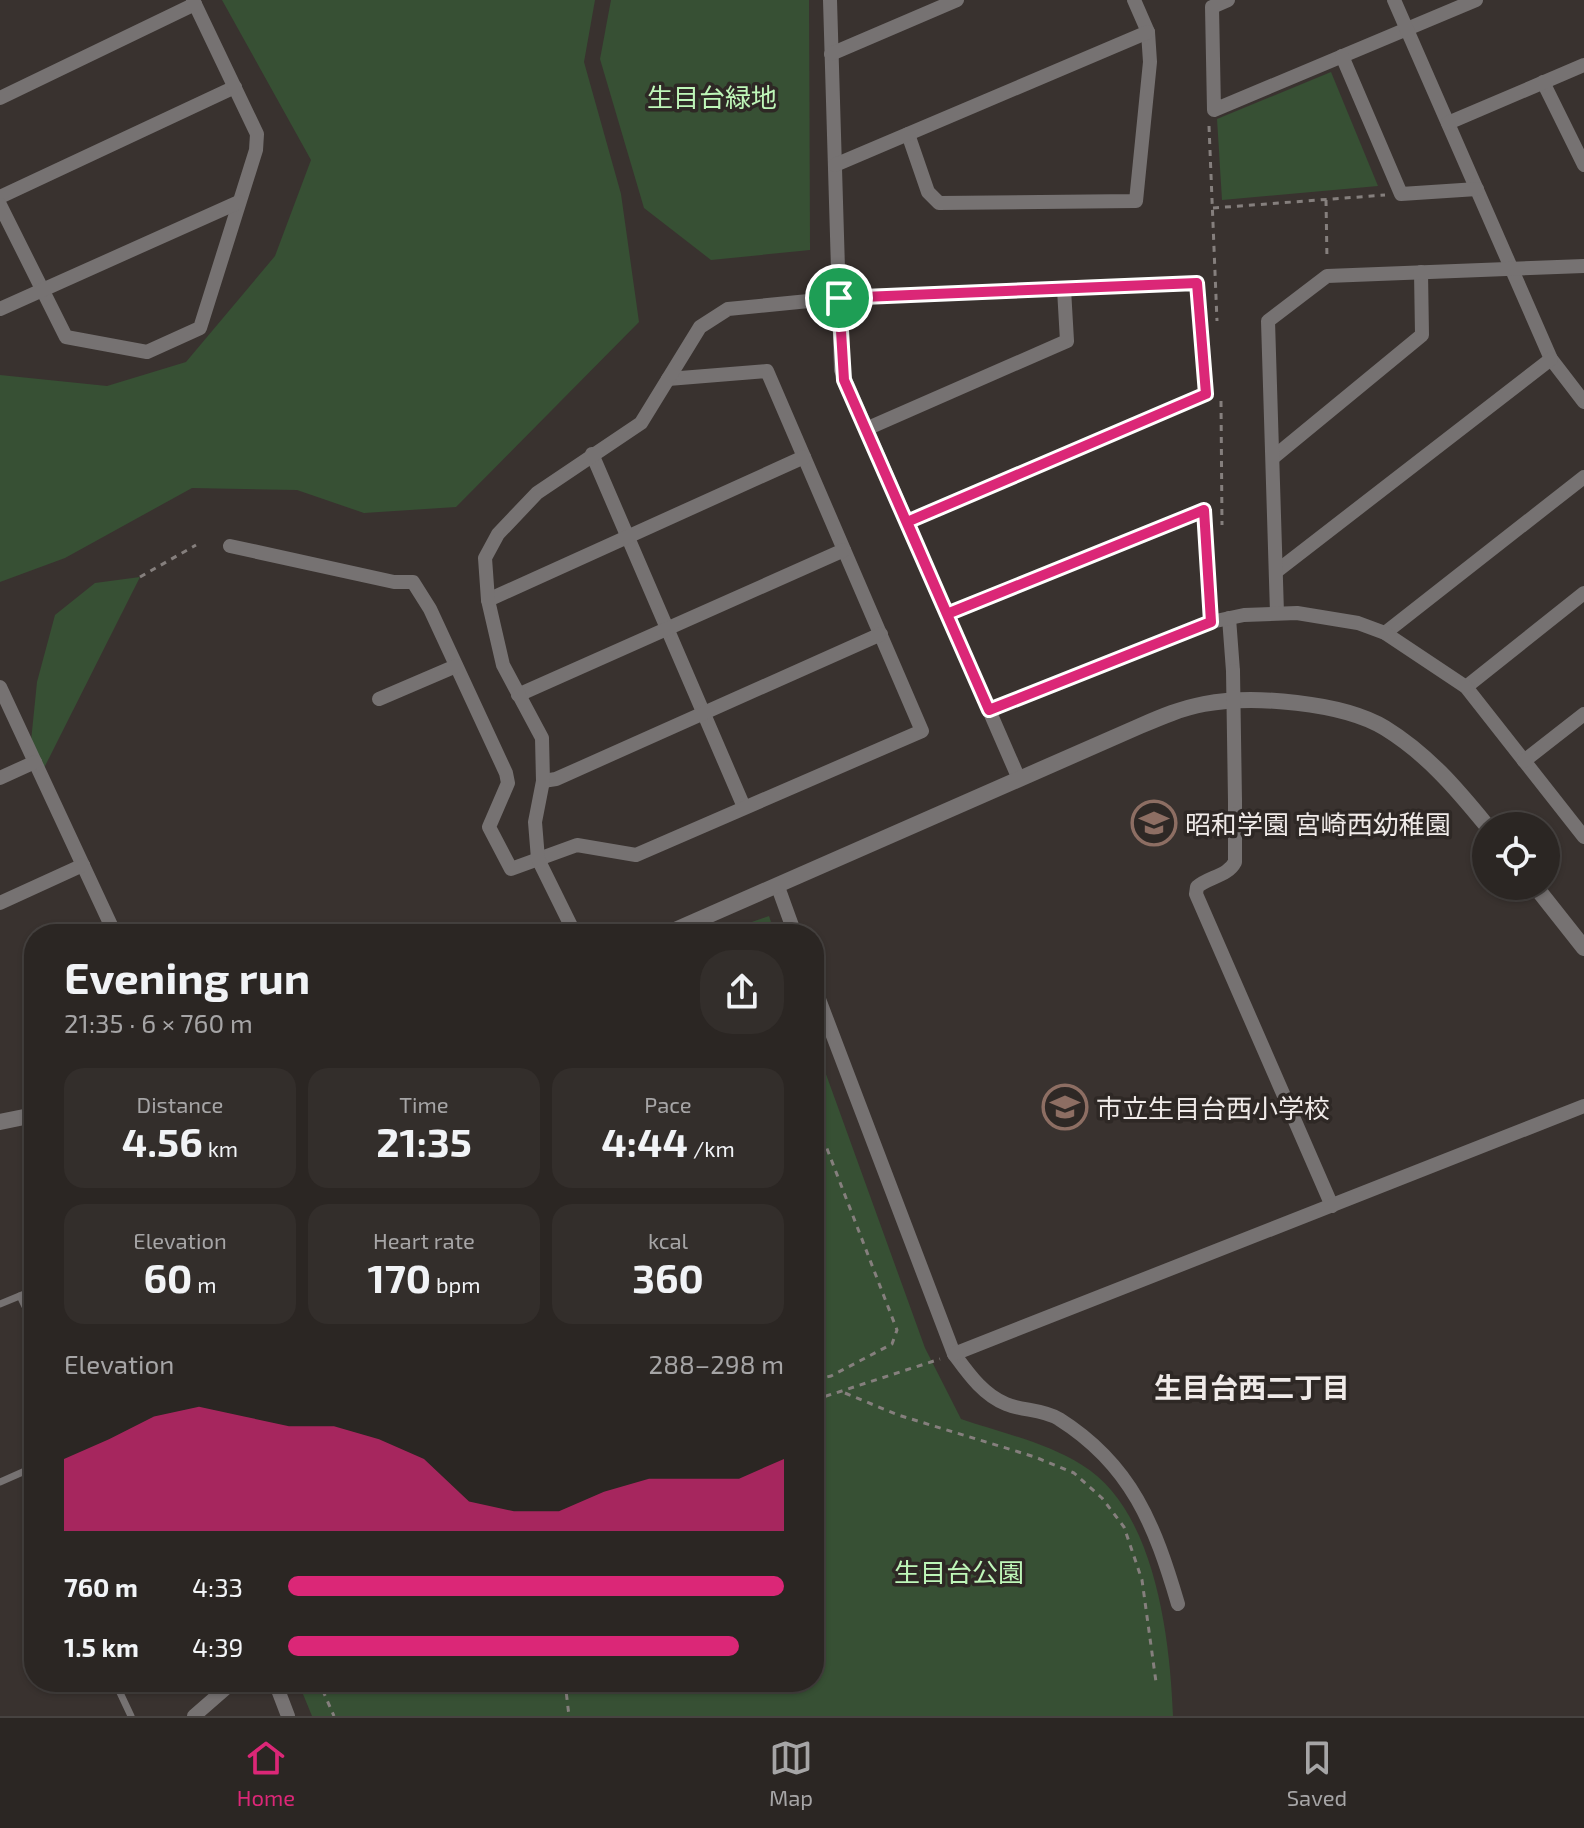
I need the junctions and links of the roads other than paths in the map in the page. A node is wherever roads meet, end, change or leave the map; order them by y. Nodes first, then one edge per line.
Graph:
1 (830, 0) edge
2 (957, 0) edge
3 (1134, 0) edge
4 (1228, 0) edge
5 (1394, 0) edge
6 (1476, 0) edge
7 (194, 2) edge
8 (1407, 29) junction
9 (1148, 32) junction
10 (831, 54) junction
11 (1342, 56) junction
12 (1584, 65) edge
13 (1543, 82) junction
14 (235, 87) junction
15 (0, 98) edge
16 (1448, 123) junction
17 (908, 134) junction
18 (835, 165) junction
19 (1584, 165) edge
20 (1477, 189) junction
21 (0, 197) edge
22 (239, 202) junction
23 (0, 205) edge
24 (1584, 266) edge
25 (1512, 271) junction
26 (1421, 272) junction
27 (1064, 289) junction
28 (41, 290) junction
29 (839, 298) junction
30 (0, 309) edge
31 (1551, 359) junction
32 (668, 379) junction
33 (1584, 402) edge
34 (866, 429) junction
35 (592, 454) junction
36 (1275, 456) junction
37 (804, 457) junction
38 (1584, 477) edge
39 (907, 522) junction
40 (626, 534) junction
41 (230, 546) dead end
42 (844, 550) junction
43 (1277, 571) junction
44 (1584, 593) edge
45 (488, 600) junction
46 (1277, 613) junction
47 (947, 614) junction
48 (1229, 618) junction
49 (1211, 622) junction
50 (667, 629) junction
51 (1385, 633) junction
52 (881, 634) junction
53 (456, 666) junction
54 (0, 687) edge
55 (1466, 687) junction
56 (518, 695) junction
57 (379, 699) dead end
58 (989, 710) junction
59 (704, 714) junction
60 (1584, 714) edge
61 (1524, 761) junction
62 (35, 762) junction
63 (0, 778) edge
64 (1019, 779) junction
65 (543, 781) junction
66 (744, 807) junction
67 (1475, 812) edge
68 (1584, 837) edge
69 (538, 859) junction
70 (83, 865) junction
71 (778, 887) junction
72 (1547, 900) edge
73 (0, 903) edge
74 (110, 924) edge
75 (570, 924) edge
76 (690, 924) edge
77 (791, 924) edge
78 (1582, 940) edge
79 (824, 1013) edge
80 (1584, 1106) edge
81 (24, 1117) edge
82 (0, 1122) edge
83 (1332, 1206) junction
84 (24, 1294) edge
85 (20, 1296) junction
86 (0, 1304) edge
87 (24, 1304) edge
88 (950, 1356) junction
89 (24, 1471) edge
90 (0, 1482) edge
91 (1178, 1604) dead end
92 (120, 1692) edge
93 (222, 1692) edge
94 (279, 1692) edge
95 (131, 1716) edge
96 (194, 1716) edge
97 (288, 1716) edge

1 - 10 street
2 - 10 street
3 - 9 street
4 - 11 street
5 - 8 street
6 - 8 street
7 - 14 street
7 - 15 street
8 - 11 street
8 - 16 street
9 - 17 street
9 - 17 street
10 - 18 street
11 - 20 street
12 - 13 street
13 - 16 street
13 - 19 street
14 - 21 street
14 - 22 street
16 - 20 street
17 - 18 street
18 - 29 street
20 - 25 street
22 - 28 street
22 - 28 street
23 - 28 street
24 - 25 street
25 - 26 street
25 - 31 street
26 - 36 street
26 - 36 street
27 - 29 street
27 - 34 street
27 - 39 street
28 - 30 street
29 - 32 street
29 - 34 street
31 - 33 street
31 - 43 street
32 - 35 street
32 - 37 street
34 - 39 street
35 - 40 street
35 - 45 street
36 - 43 street
37 - 40 street
37 - 42 street
38 - 51 street
39 - 47 street
40 - 45 street
40 - 50 street
41 - 53 street
42 - 50 street
42 - 52 street
43 - 46 street
44 - 55 street
45 - 56 street
46 - 48 street
46 - 51 street
47 - 49 street
47 - 58 street
48 - 49 street
48 - 83 street, bridge
49 - 58 street
50 - 56 street
50 - 59 street
51 - 55 street
52 - 59 street
52 - 66 street
53 - 57 street
53 - 69 street
54 - 62 street
55 - 61 street
56 - 65 street
58 - 64 street
59 - 65 street
59 - 66 street
60 - 61 street
61 - 68 street
62 - 63 street
62 - 70 street
64 - 67 street
64 - 71 street
65 - 69 street
66 - 69 street
69 - 75 street
70 - 73 street
70 - 74 street
71 - 76 street
71 - 77 street
72 - 78 street
79 - 88 street
80 - 83 street
81 - 82 street
83 - 88 street
84 - 85 lane
85 - 86 lane
85 - 87 lane
88 - 91 street
89 - 90 lane
92 - 95 lane
93 - 96 street
94 - 97 street

